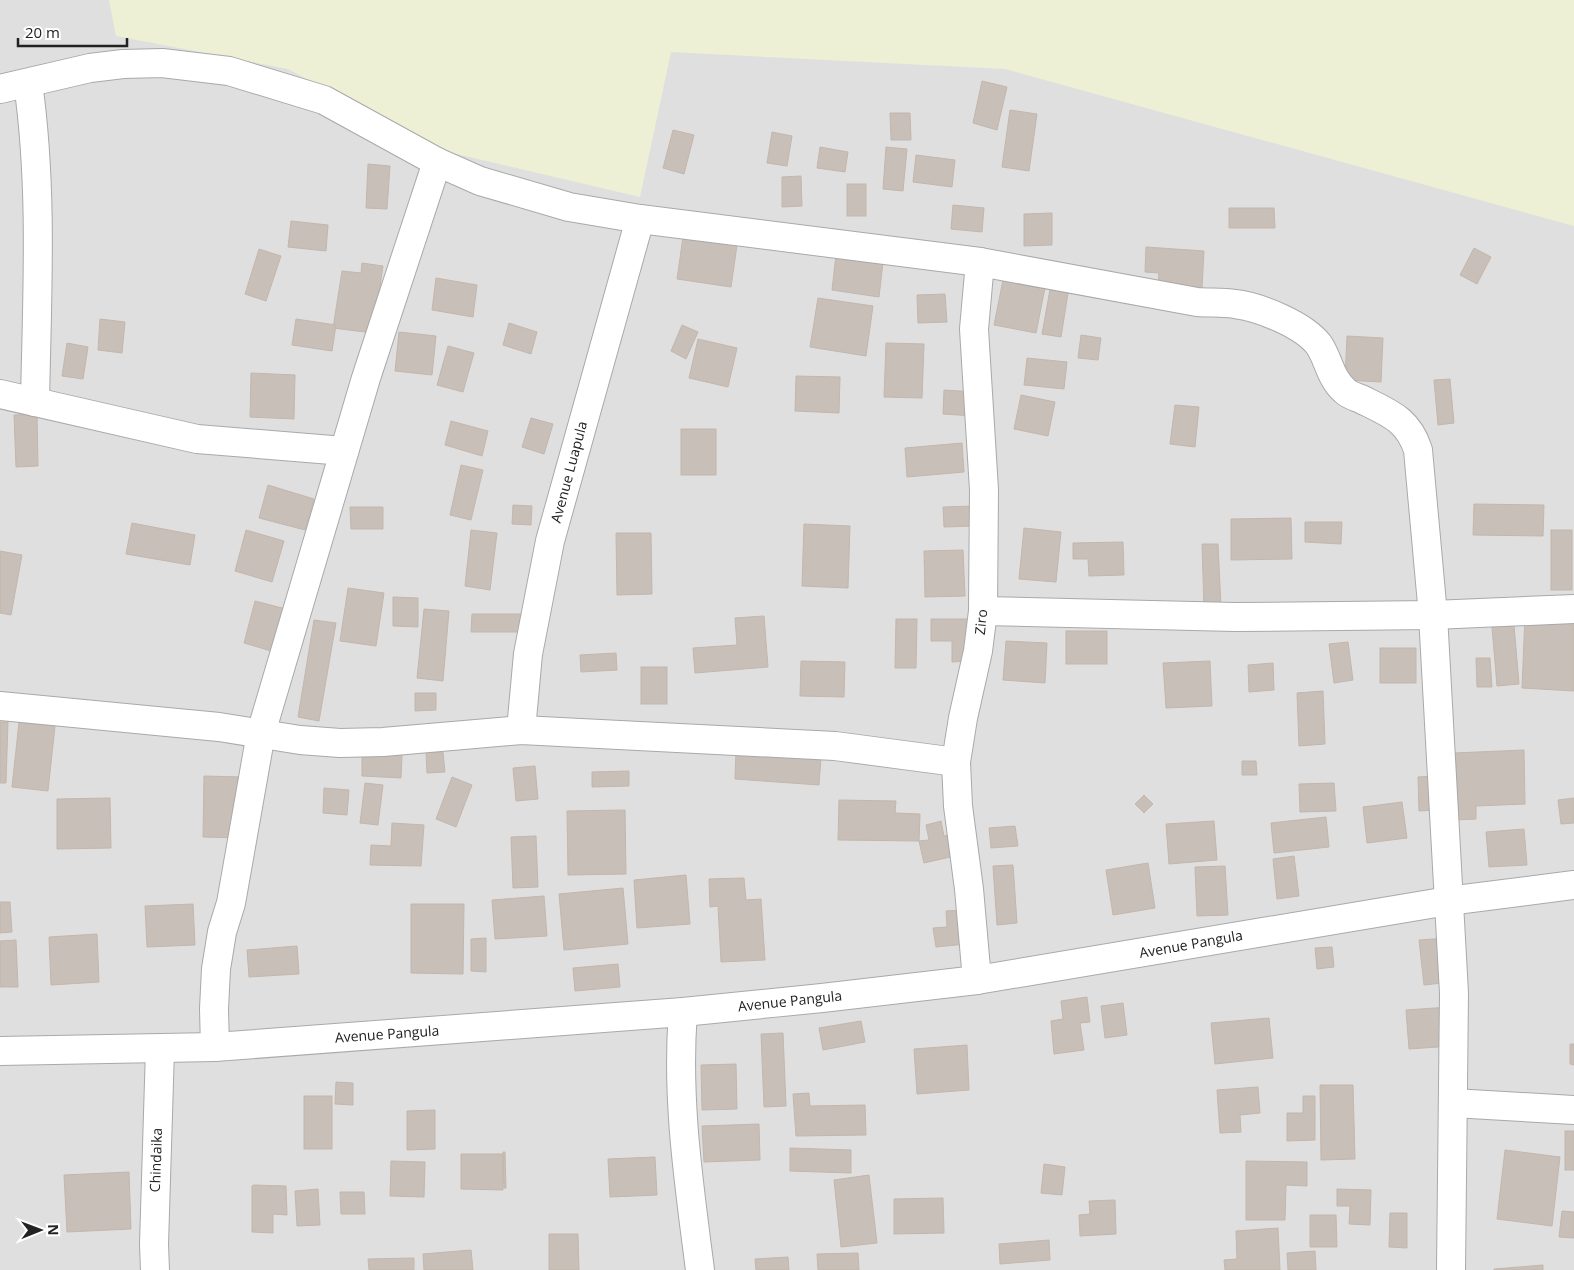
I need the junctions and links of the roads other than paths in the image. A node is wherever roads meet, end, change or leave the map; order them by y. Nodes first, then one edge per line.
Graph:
1 (28, 83) junction
2 (0, 89) edge
3 (437, 162) junction
4 (640, 219) junction
5 (980, 262) junction
6 (0, 394) edge
7 (35, 402) junction
8 (344, 451) junction
9 (1574, 609) edge
10 (983, 611) junction
11 (1433, 615) junction
12 (0, 706) edge
13 (521, 730) junction
14 (261, 733) junction
15 (956, 762) junction
16 (1574, 885) edge
17 (1448, 902) junction
18 (977, 980) junction
19 (683, 1012) junction
20 (215, 1047) junction
21 (160, 1049) junction
22 (0, 1051) edge
23 (1453, 1102) junction
24 (1574, 1110) edge
25 (155, 1270) edge
26 (700, 1270) edge
27 (1451, 1270) edge

1 - 2 street
1 - 3 street
1 - 7 street
3 - 4 street
3 - 8 street
4 - 5 street
4 - 13 street, Avenue Luapula
5 - 10 street, Ziro
5 - 11 street
6 - 7 street
7 - 8 street
8 - 14 street
9 - 11 street
10 - 11 street
10 - 15 street, Ziro
11 - 17 street
12 - 14 street
13 - 14 street
13 - 15 street
14 - 20 street
15 - 18 street, Ziro
16 - 17 street, Avenue Pangula
17 - 18 street, Avenue Pangula
17 - 23 street
18 - 19 street, Avenue Pangula
19 - 20 street, Avenue Pangula
19 - 26 street
20 - 21 street, Avenue Pangula
21 - 22 street, Avenue Pangula
21 - 25 street, Chindaika
23 - 24 street
23 - 27 street

